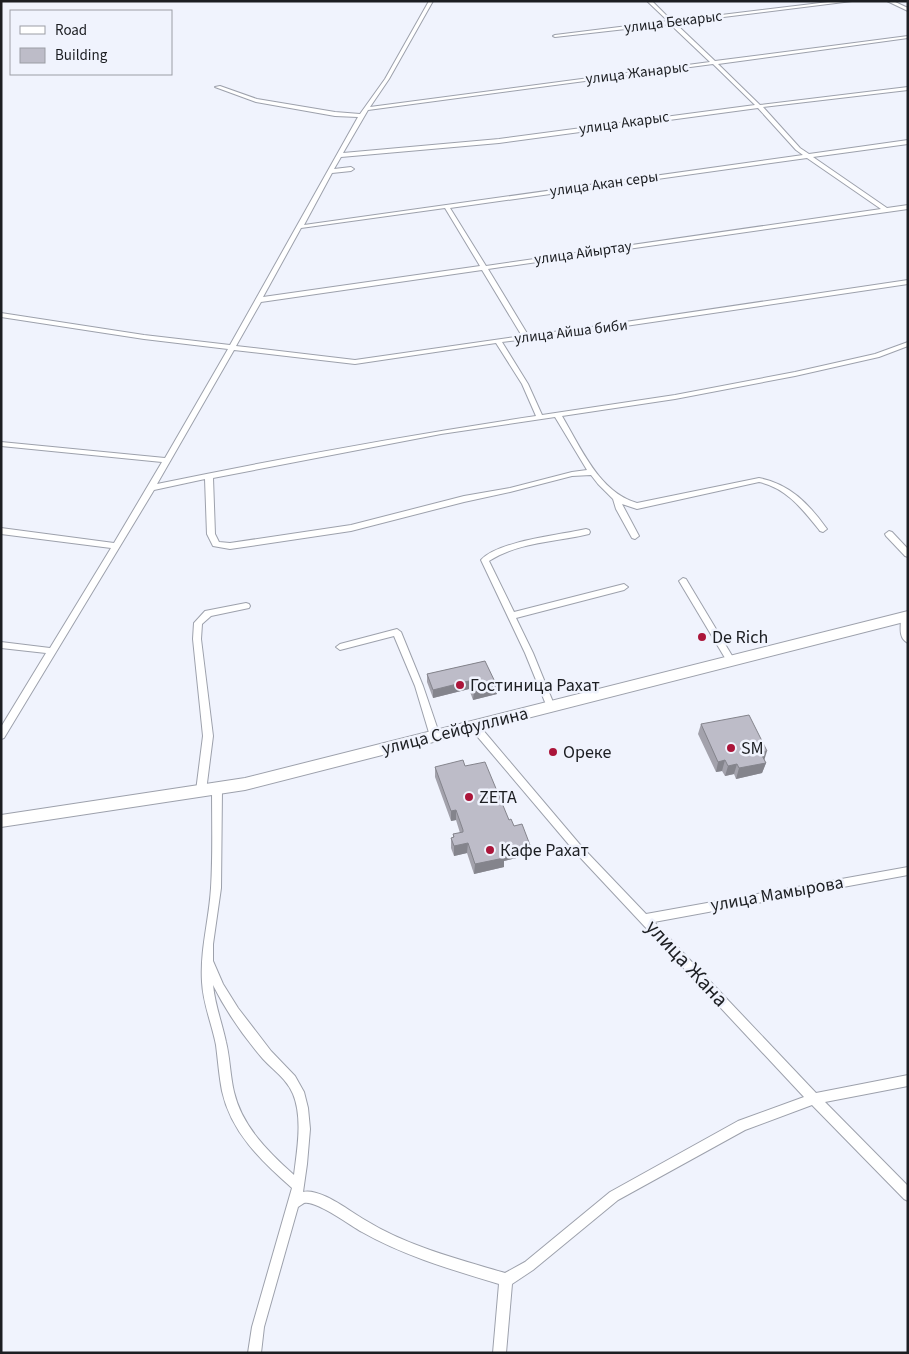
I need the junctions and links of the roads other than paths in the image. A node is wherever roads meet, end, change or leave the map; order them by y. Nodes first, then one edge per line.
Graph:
1 (431, 1) edge
2 (648, 1) edge
3 (850, 1) edge
4 (890, 2) edge
5 (908, 10) edge
6 (669, 23) junction
7 (555, 36) dead end
8 (908, 37) edge
9 (714, 63) junction
10 (218, 87) dead end
11 (908, 88) edge
12 (760, 107) junction
13 (366, 108) junction
14 (361, 116) junction
15 (908, 142) edge
16 (340, 155) junction
17 (807, 156) junction
18 (351, 169) dead end
19 (332, 171) junction
20 (446, 206) junction
21 (908, 207) edge
22 (886, 209) junction
23 (299, 227) junction
24 (484, 268) junction
25 (908, 282) edge
26 (258, 300) junction
27 (1, 315) edge
28 (526, 337) junction
29 (498, 341) junction
30 (908, 344) edge
31 (232, 348) junction
32 (557, 414) junction
33 (540, 417) junction
34 (1, 444) edge
35 (166, 460) junction
36 (593, 472) junction
37 (209, 476) junction
38 (151, 488) junction
39 (617, 499) junction
40 (823, 529) dead end
41 (1, 531) edge
42 (586, 532) dead end
43 (889, 534) dead end
44 (635, 536) dead end
45 (116, 546) junction
46 (908, 554) edge
47 (683, 581) dead end
48 (624, 587) dead end
49 (246, 606) dead end
50 (512, 616) junction
51 (906, 617) edge
52 (908, 640) edge
53 (1, 645) edge
54 (340, 647) dead end
55 (52, 652) junction
56 (731, 661) junction
57 (551, 707) junction
58 (474, 726) junction
59 (1, 735) edge
60 (435, 736) junction
61 (218, 789) junction
62 (201, 791) junction
63 (1, 821) edge
64 (908, 871) edge
65 (646, 919) junction
66 (208, 964) junction
67 (908, 1080) edge
68 (814, 1099) junction
69 (298, 1186) junction
70 (908, 1195) edge
71 (293, 1204) junction
72 (506, 1280) junction
73 (254, 1353) edge
74 (499, 1353) edge

1 - 13 street
2 - 6 street
3 - 6 street, улица Бекарыс
4 - 5 street
6 - 7 street, улица Бекарыс
6 - 9 street
8 - 9 street, улица Жанарыс
9 - 12 street
9 - 13 street, улица Жанарыс
10 - 14 street
11 - 12 street, улица Акарыс
12 - 16 street, улица Акарыс
12 - 17 street
13 - 14 street
14 - 16 street
15 - 17 street, улица Акан серы
16 - 19 street
17 - 20 street, улица Акан серы
17 - 22 street
18 - 19 street
19 - 23 street
20 - 23 street, улица Акан серы
20 - 24 street
21 - 22 street, улица Айыртау
22 - 24 street, улица Айыртау
23 - 26 street
24 - 26 street, улица Айыртау
24 - 28 street
25 - 28 street, улица Айша биби
26 - 31 street
27 - 31 street, улица Айша биби
28 - 29 street, улица Айша биби
29 - 31 street, улица Айша биби
29 - 33 street
30 - 32 street
31 - 35 street
32 - 33 street
32 - 36 street
33 - 37 street
34 - 35 street
35 - 38 street
36 - 37 street
36 - 39 street
37 - 38 street
38 - 45 street
39 - 40 street
39 - 44 street
41 - 45 street
42 - 50 street
43 - 46 street
45 - 55 street
47 - 56 street
48 - 50 street
49 - 62 street
50 - 57 street
51 - 52 street, улица Сейфуллина
51 - 56 main road, улица Сейфуллина
53 - 55 street
54 - 60 street
55 - 59 street
56 - 57 main road, улица Сейфуллина
57 - 58 main road, улица Сейфуллина
58 - 60 main road, улица Сейфуллина
58 - 65 street, улица Жана
60 - 61 main road, улица Сейфуллина
61 - 62 main road, улица Сейфуллина
61 - 66 street
62 - 63 main road, улица Сейфуллина
64 - 65 street, улица Мамырова
65 - 68 street, улица Жана
66 - 69 street
66 - 69 street
67 - 68 street
68 - 70 street, улица Жана
68 - 72 street
69 - 71 street
71 - 72 street
71 - 73 street
72 - 74 street

